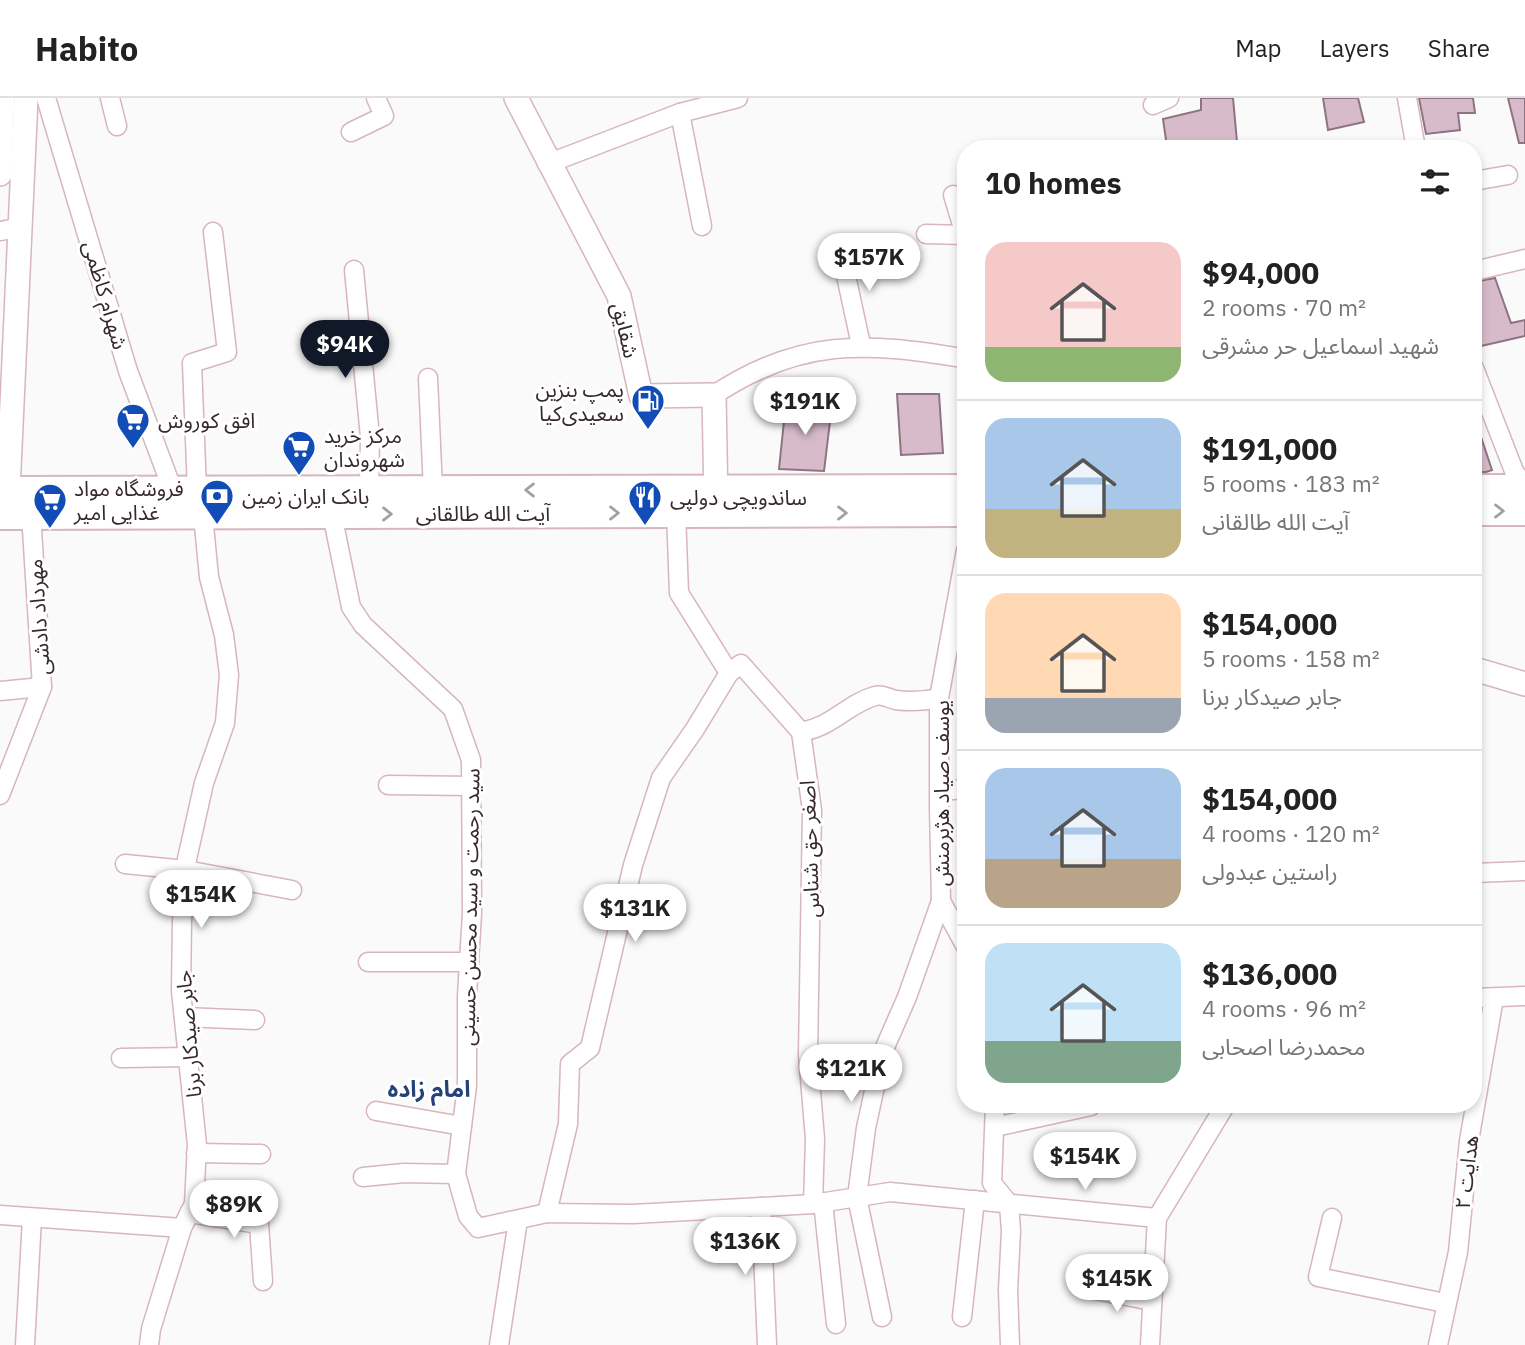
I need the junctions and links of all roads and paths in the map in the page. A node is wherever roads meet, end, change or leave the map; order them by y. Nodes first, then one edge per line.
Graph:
1 (3, 98) edge
2 (26, 98) edge
3 (46, 98) edge
4 (110, 98) edge
5 (376, 98) edge
6 (516, 98) edge
7 (738, 98) edge
8 (1407, 98) edge
9 (680, 113) junction
10 (117, 126) dead end
11 (351, 132) dead end
12 (1, 133) edge
13 (1414, 140) edge
14 (547, 164) junction
15 (0, 174) edge
16 (1508, 175) dead end
17 (1482, 180) edge
18 (953, 195) dead end
19 (957, 208) edge
20 (702, 226) dead end
21 (9, 230) edge
22 (213, 232) dead end
23 (926, 234) dead end
24 (957, 236) edge
25 (840, 248) dead end
26 (1525, 259) edge
27 (1482, 269) edge
28 (355, 270) dead end
29 (860, 345) junction
30 (6, 348) edge
31 (957, 357) edge
32 (428, 378) dead end
33 (1482, 389) edge
34 (714, 395) junction
35 (1525, 488) edge
36 (957, 489) edge
37 (1482, 489) edge
38 (369, 490) junction
39 (433, 490) junction
40 (191, 499) junction
41 (676, 501) junction
42 (716, 501) junction
43 (9, 505) edge
44 (1482, 511) edge
45 (1525, 511) edge
46 (957, 512) edge
47 (332, 514) junction
48 (957, 599) edge
49 (1482, 671) edge
50 (729, 673) junction
51 (1525, 684) edge
52 (43, 687) junction
53 (0, 691) edge
54 (939, 698) junction
55 (802, 732) junction
56 (388, 785) dead end
57 (472, 786) junction
58 (957, 790) edge
59 (940, 791) junction
60 (0, 795) edge
61 (125, 864) dead end
62 (186, 870) junction
63 (1525, 871) edge
64 (1482, 873) edge
65 (292, 890) dead end
66 (941, 901) junction
67 (957, 930) edge
68 (368, 962) dead end
69 (469, 962) junction
70 (1525, 996) edge
71 (1482, 998) edge
72 (1494, 998) junction
73 (184, 1017) junction
74 (255, 1020) dead end
75 (190, 1057) junction
76 (121, 1058) dead end
77 (1482, 1067) edge
78 (376, 1111) dead end
79 (995, 1113) edge
80 (1059, 1113) edge
81 (1221, 1113) edge
82 (1474, 1113) edge
83 (462, 1126) junction
84 (995, 1127) junction
85 (196, 1153) junction
86 (261, 1154) dead end
87 (456, 1174) junction
88 (363, 1177) dead end
89 (857, 1197) junction
90 (975, 1200) junction
91 (818, 1203) junction
92 (1009, 1204) junction
93 (761, 1207) junction
94 (547, 1213) junction
95 (0, 1215) edge
96 (32, 1218) junction
97 (1157, 1218) junction
98 (1332, 1218) dead end
99 (518, 1220) junction
100 (186, 1221) junction
101 (263, 1281) dead end
102 (1090, 1289) dead end
103 (1152, 1301) junction
104 (1445, 1303) junction
105 (882, 1317) dead end
106 (962, 1317) dead end
107 (836, 1324) dead end
108 (25, 1345) edge
109 (149, 1345) edge
110 (499, 1345) edge
111 (767, 1345) edge
112 (1010, 1345) edge
113 (1150, 1345) edge
114 (1438, 1345) edge

1 - 12 street
2 - 21 street
3 - 40 street, شهرام کاظمی
4 - 10 street
5 - 11 street
6 - 14 street, شقایق
7 - 9 street
8 - 13 street
9 - 14 street
9 - 20 street
12 - 15 street
14 - 34 street, شقایق
16 - 17 street
18 - 19 street
21 - 30 street
22 - 40 street
23 - 24 street
25 - 29 street
26 - 27 street
28 - 38 street
29 - 31 street
29 - 34 street
30 - 43 street
32 - 39 street
33 - 35 street
34 - 42 street
35 - 37 main road
36 - 42 main road, آیت الله طالقانی
38 - 39 main road, آیت الله طالقانی
38 - 40 main road, آیت الله طالقانی
41 -> 39 main road, آیت الله طالقانی
40 - 43 main road, آیت الله طالقانی
40 - 43 main road, آیت الله طالقانی
40 - 47 main road, آیت الله طالقانی
40 - 62 street, جابر صیدکار برنا
41 - 42 main road, آیت الله طالقانی
47 -> 41 main road, آیت الله طالقانی
41 - 50 street
42 -> 46 main road, آیت الله طالقانی
43 - 52 street, مهرداد دادشی
44 -> 45 main road
47 - 57 street, سید رحمت و سید محسن حسینی
48 - 54 street, یوسف صیاد هژبرمنش
49 - 51 street
50 - 55 street
50 - 94 street
52 - 53 street
52 - 60 street, مهرداد دادشی
54 - 55 street
54 - 59 street, یوسف صیاد هژبرمنش
55 - 91 street, اصغر حق شناس
56 - 57 street
57 - 69 street, سید رحمت و سید محسن حسینی
58 - 59 street
59 - 66 street, یوسف صیاد هژبرمنش
61 - 62 street
62 - 65 street
62 - 73 street, جابر صیدکار برنا
63 - 64 street
66 - 67 street, یوسف صیاد هژبرمنش
66 - 89 street
68 - 69 street
69 - 83 street, سید رحمت و سید محسن حسینی
70 - 72 street
71 - 72 street
72 - 77 street, هدایت ۲
73 - 74 street
73 - 75 street, جابر صیدکار برنا
75 - 76 street
75 - 85 street, جابر صیدکار برنا
78 - 83 street
79 - 84 street
80 - 84 street
81 - 97 street
82 - 104 street, هدایت ۲
83 - 87 street, سید رحمت و سید محسن حسینی
84 - 92 street
85 - 86 street
85 - 100 street, جابر صیدکار برنا
87 - 88 street
87 - 99 street, سید رحمت و سید محسن حسینی
89 - 90 street, سید رحمت و سید محسن حسینی
89 - 91 street, سید رحمت و سید محسن حسینی
89 - 105 street
90 - 92 street, سید رحمت و سید محسن حسینی
90 - 106 street
91 - 93 street, سید رحمت و سید محسن حسینی
91 - 107 street, اصغر حق شناس
92 - 97 street, سید رحمت و سید محسن حسینی
92 - 112 street
93 - 94 street, سید رحمت و سید محسن حسینی
93 - 111 street
94 - 99 street, سید رحمت و سید محسن حسینی
95 - 96 street
96 - 100 street
96 - 108 street
97 - 103 street
98 - 104 street
99 - 110 street
100 - 101 street
100 - 109 street, جابر صیدکار برنا
102 - 103 street
103 - 113 street
104 - 114 street, هدایت ۲

